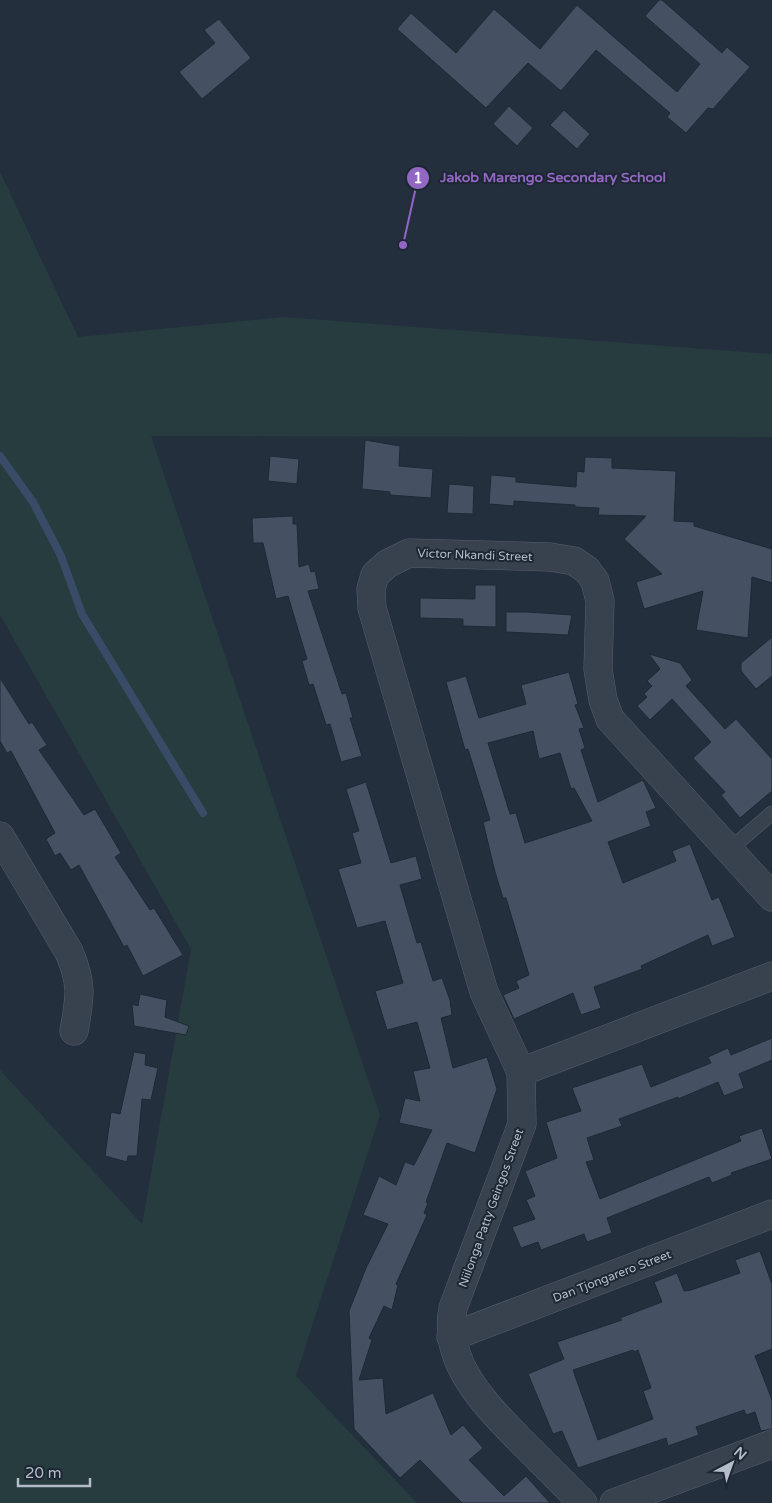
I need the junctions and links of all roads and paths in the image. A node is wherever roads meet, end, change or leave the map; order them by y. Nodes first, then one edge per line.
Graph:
1 (772, 813) edge
2 (0, 836) edge
3 (729, 850) junction
4 (772, 897) edge
5 (772, 976) edge
6 (74, 1031) dead end
7 (521, 1072) junction
8 (772, 1214) edge
9 (451, 1337) junction
10 (772, 1444) edge
11 (582, 1503) edge
12 (614, 1503) edge

1 - 3 lane
2 - 6 street
3 - 4 street, Victor Nkandi Street
3 - 7 street, Victor Nkandi Street
5 - 7 street
7 - 9 street, Niilonga Patty Geingos Street
8 - 9 street, Dan Tjongarero Street
9 - 11 street, Niilonga Patty Geingos Street
10 - 12 street

